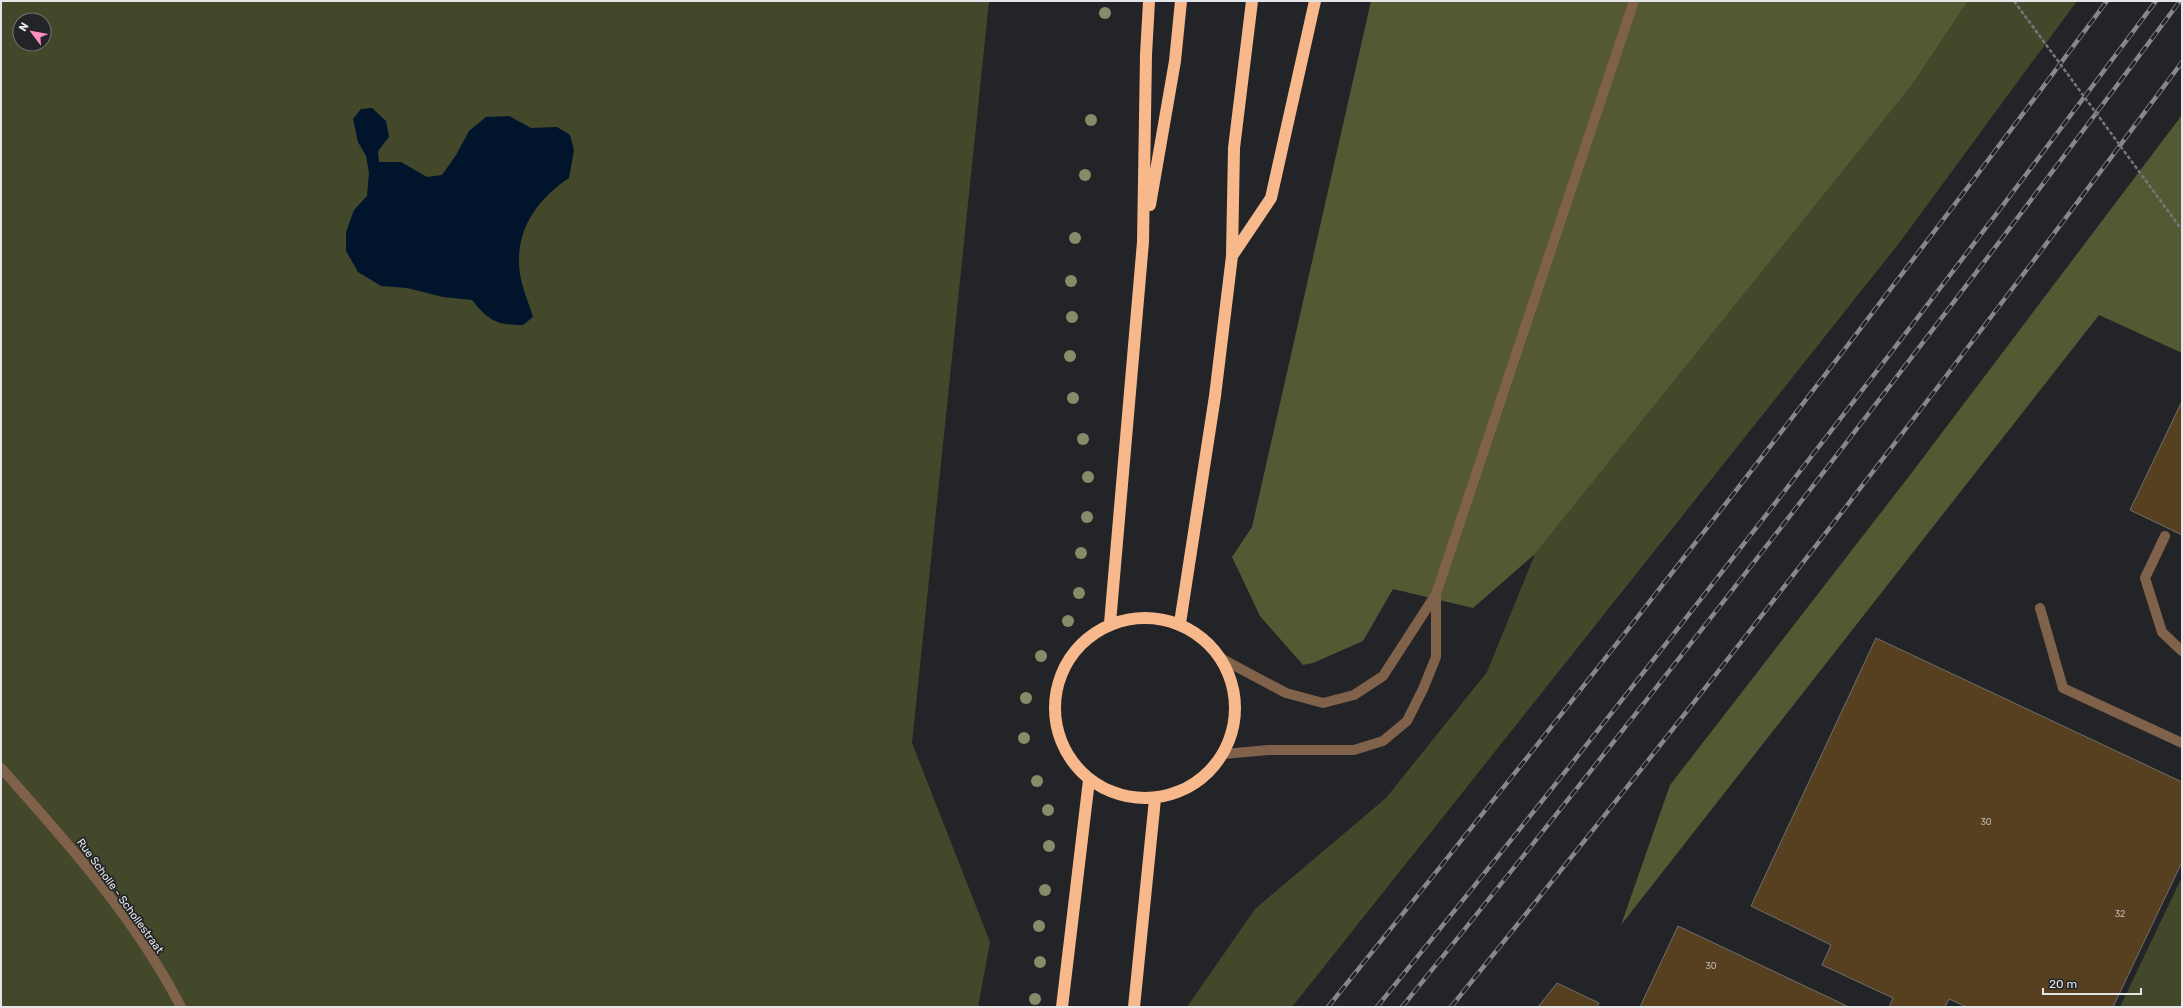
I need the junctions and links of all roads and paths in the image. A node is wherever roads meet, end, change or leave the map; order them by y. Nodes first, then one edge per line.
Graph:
1 (1150, 1) edge
2 (1181, 1) edge
3 (1252, 1) edge
4 (1315, 1) edge
5 (1634, 1) edge
6 (2014, 1) edge
7 (2182, 230) edge
8 (1143, 242) junction
9 (1232, 256) junction
10 (2165, 536) dead end
11 (1436, 594) junction
12 (2040, 608) dead end
13 (1110, 623) junction
14 (1180, 624) junction
15 (2182, 651) edge
16 (1222, 660) junction
17 (2182, 742) edge
18 (1224, 754) junction
19 (1, 768) edge
20 (1089, 780) junction
21 (1154, 799) junction
22 (181, 1007) edge
23 (1062, 1007) edge
24 (1134, 1007) edge

1 - 8 highway
2 - 8 highway
3 - 9 highway
4 - 9 highway
5 - 11 street
6 - 7 path, bridge
8 - 13 highway
9 - 14 highway
10 - 15 street
11 - 16 street
11 - 18 street
12 - 17 street
13 - 14 highway
13 - 20 highway
14 - 16 highway
16 - 18 highway
18 - 21 highway
19 - 22 street, Rue Scholle - Schollestraat
20 - 21 highway
20 - 23 highway
21 - 24 highway

